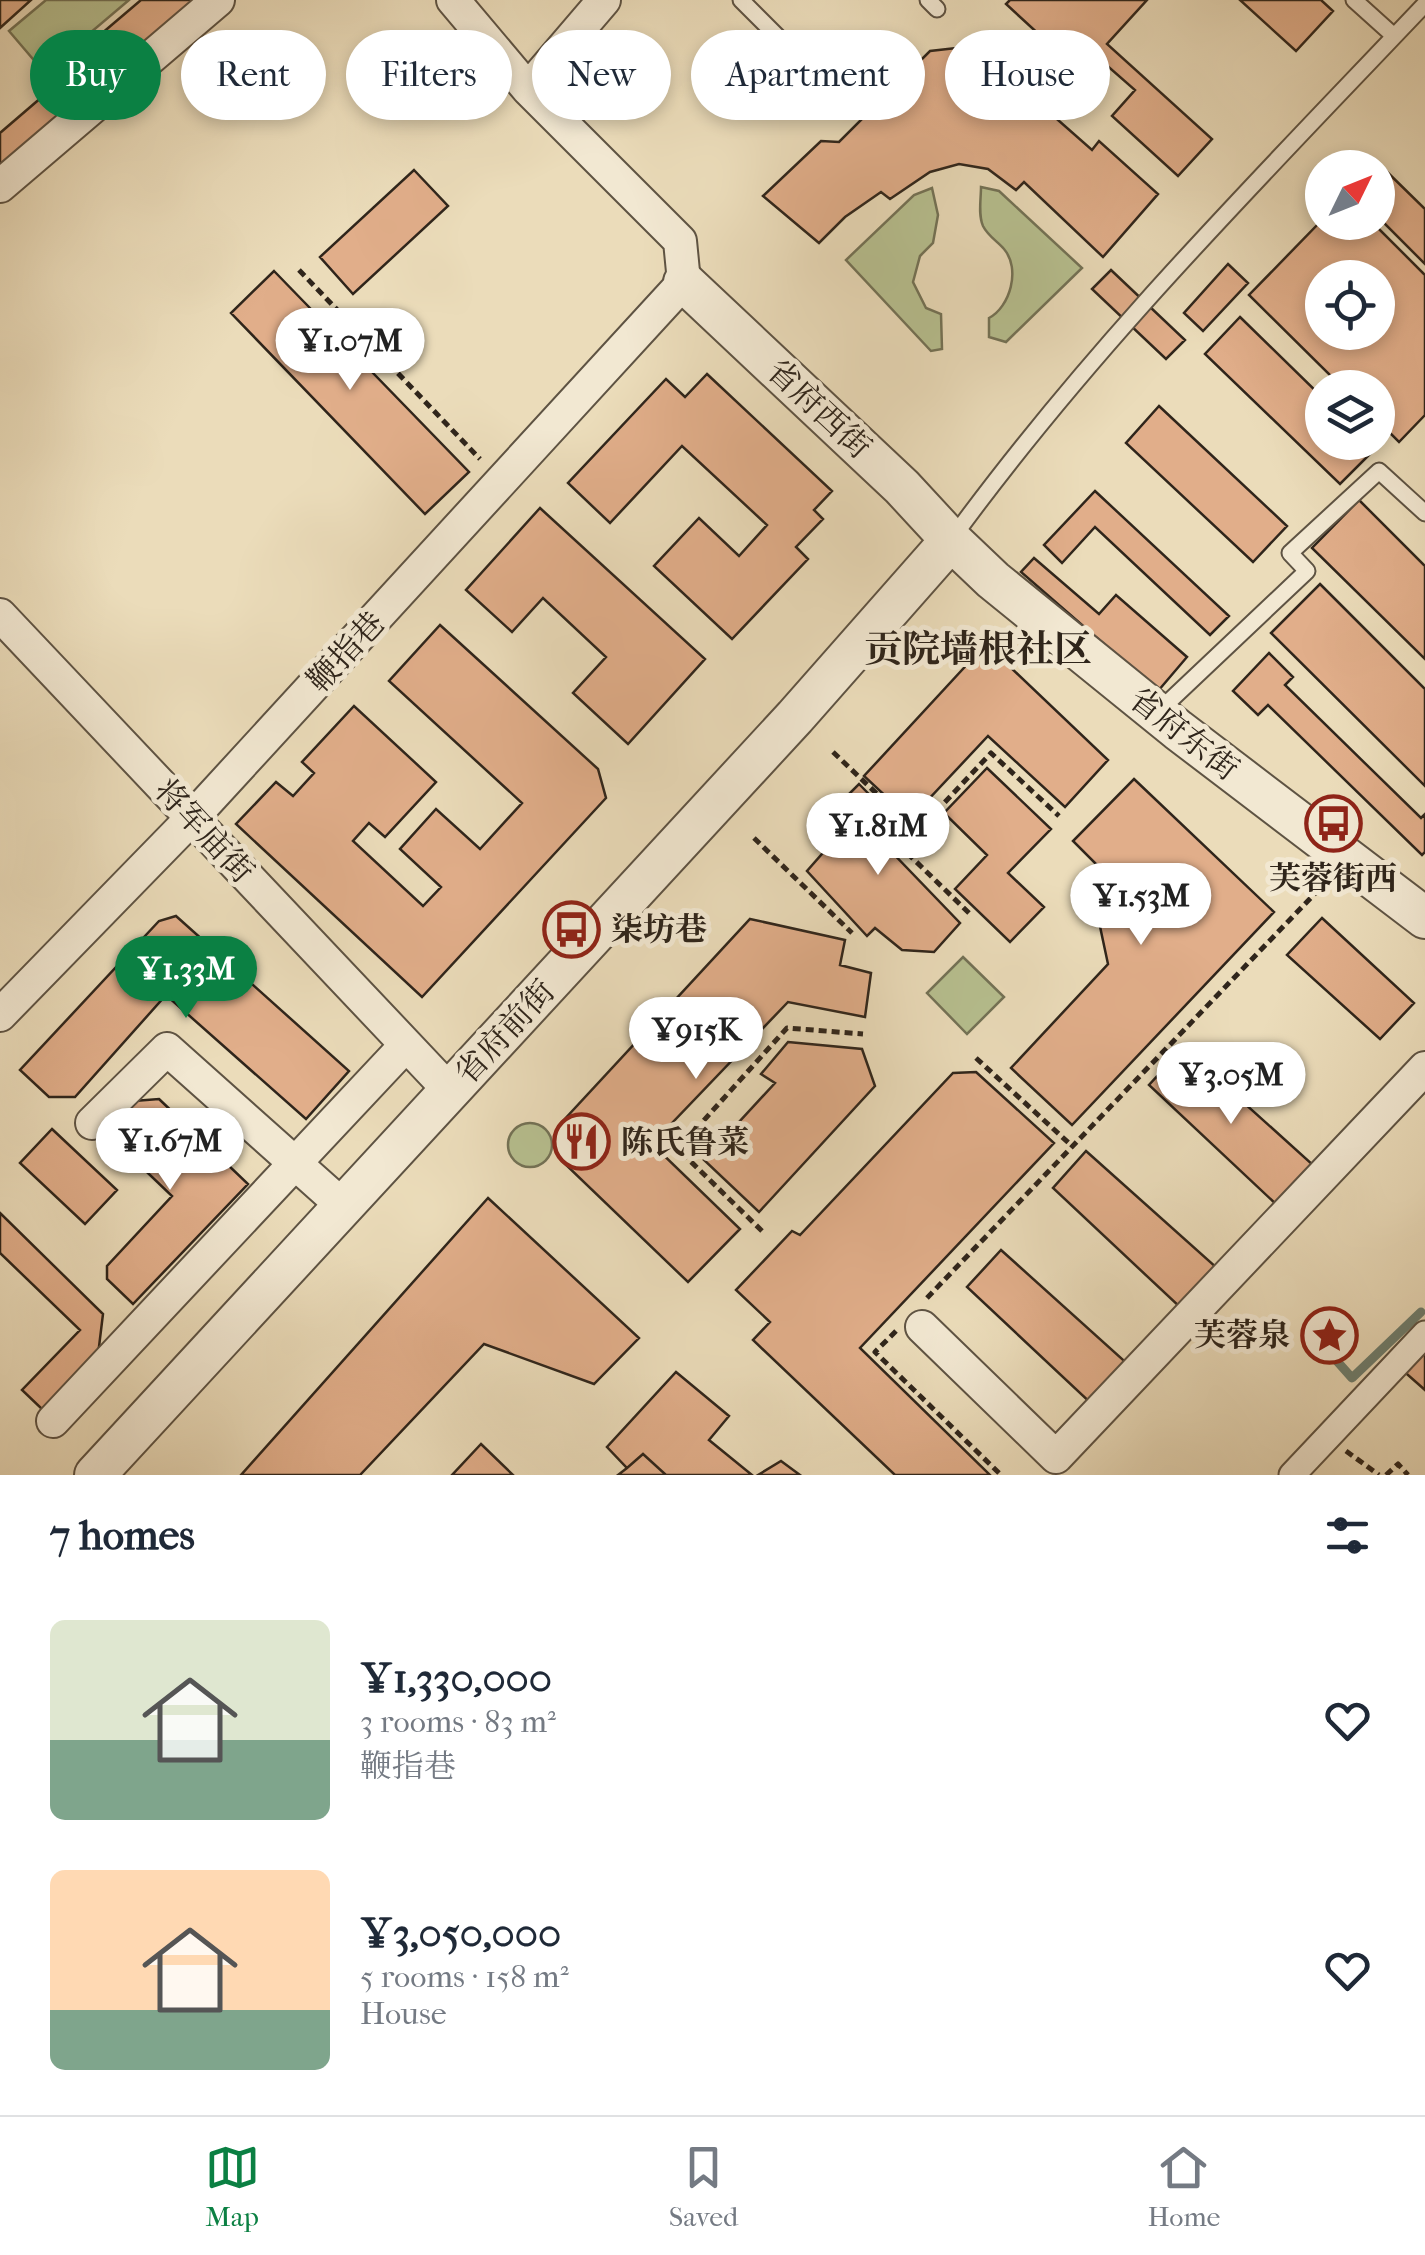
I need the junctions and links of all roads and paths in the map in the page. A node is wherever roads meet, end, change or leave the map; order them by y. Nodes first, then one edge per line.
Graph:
1 (218, 0) edge
2 (453, 0) edge
3 (604, 0) edge
4 (742, 0) edge
5 (1354, 0) edge
6 (1425, 4) edge
7 (772, 30) edge
8 (1394, 36) junction
9 (528, 89) junction
10 (0, 186) edge
11 (299, 270) dead end
12 (684, 282) junction
13 (502, 482) junction
14 (1425, 513) edge
15 (950, 540) junction
16 (0, 615) edge
17 (1157, 713) junction
18 (832, 752) dead end
19 (1059, 816) dead end
20 (192, 818) junction
21 (917, 832) junction
22 (754, 838) dead end
23 (1348, 860) junction
24 (969, 912) dead end
25 (1425, 918) edge
26 (852, 933) dead end
27 (0, 1015) edge
28 (864, 1034) dead end
29 (406, 1045) junction
30 (976, 1058) dead end
31 (1425, 1068) edge
32 (450, 1091) junction
33 (92, 1123) dead end
34 (1072, 1146) junction
35 (294, 1164) junction
36 (343, 1206) junction
37 (762, 1231) dead end
38 (913, 1321) junction
39 (1425, 1334) edge
40 (53, 1421) dead end
41 (1328, 1436) junction
42 (95, 1475) edge
43 (1001, 1475) edge
44 (1292, 1475) edge
45 (1383, 1475) edge
46 (1408, 1475) edge

1 - 10 street
2 - 9 street
3 - 9 street
4 - 7 lane
5 - 8 lane
6 - 8 lane
8 - 15 lane
9 - 12 street
11 - 13 path
12 - 13 street, 鞭指巷
12 - 15 street, 省府西街
13 - 20 street, 鞭指巷
14 - 17 lane
15 - 17 street, 省府东街
15 - 32 street, 省府前街
16 - 20 street, 将军庙街
17 - 23 street, 省府东街
18 - 21 path
19 - 21 path
20 - 27 street, 鞭指巷
20 - 29 street, 将军庙街
21 - 24 path
22 - 26 path
23 - 25 street, 省府东街
23 - 34 path
28 - 37 path
29 - 32 street, 将军庙街
29 - 35 street
30 - 34 path
31 - 38 street
32 - 36 street, 省府前街
33 - 35 street
34 - 38 path
35 - 36 street
35 - 40 street
36 - 42 street, 省府前街
38 - 43 path
39 - 41 street
41 - 44 street
41 - 45 path
45 - 46 path

